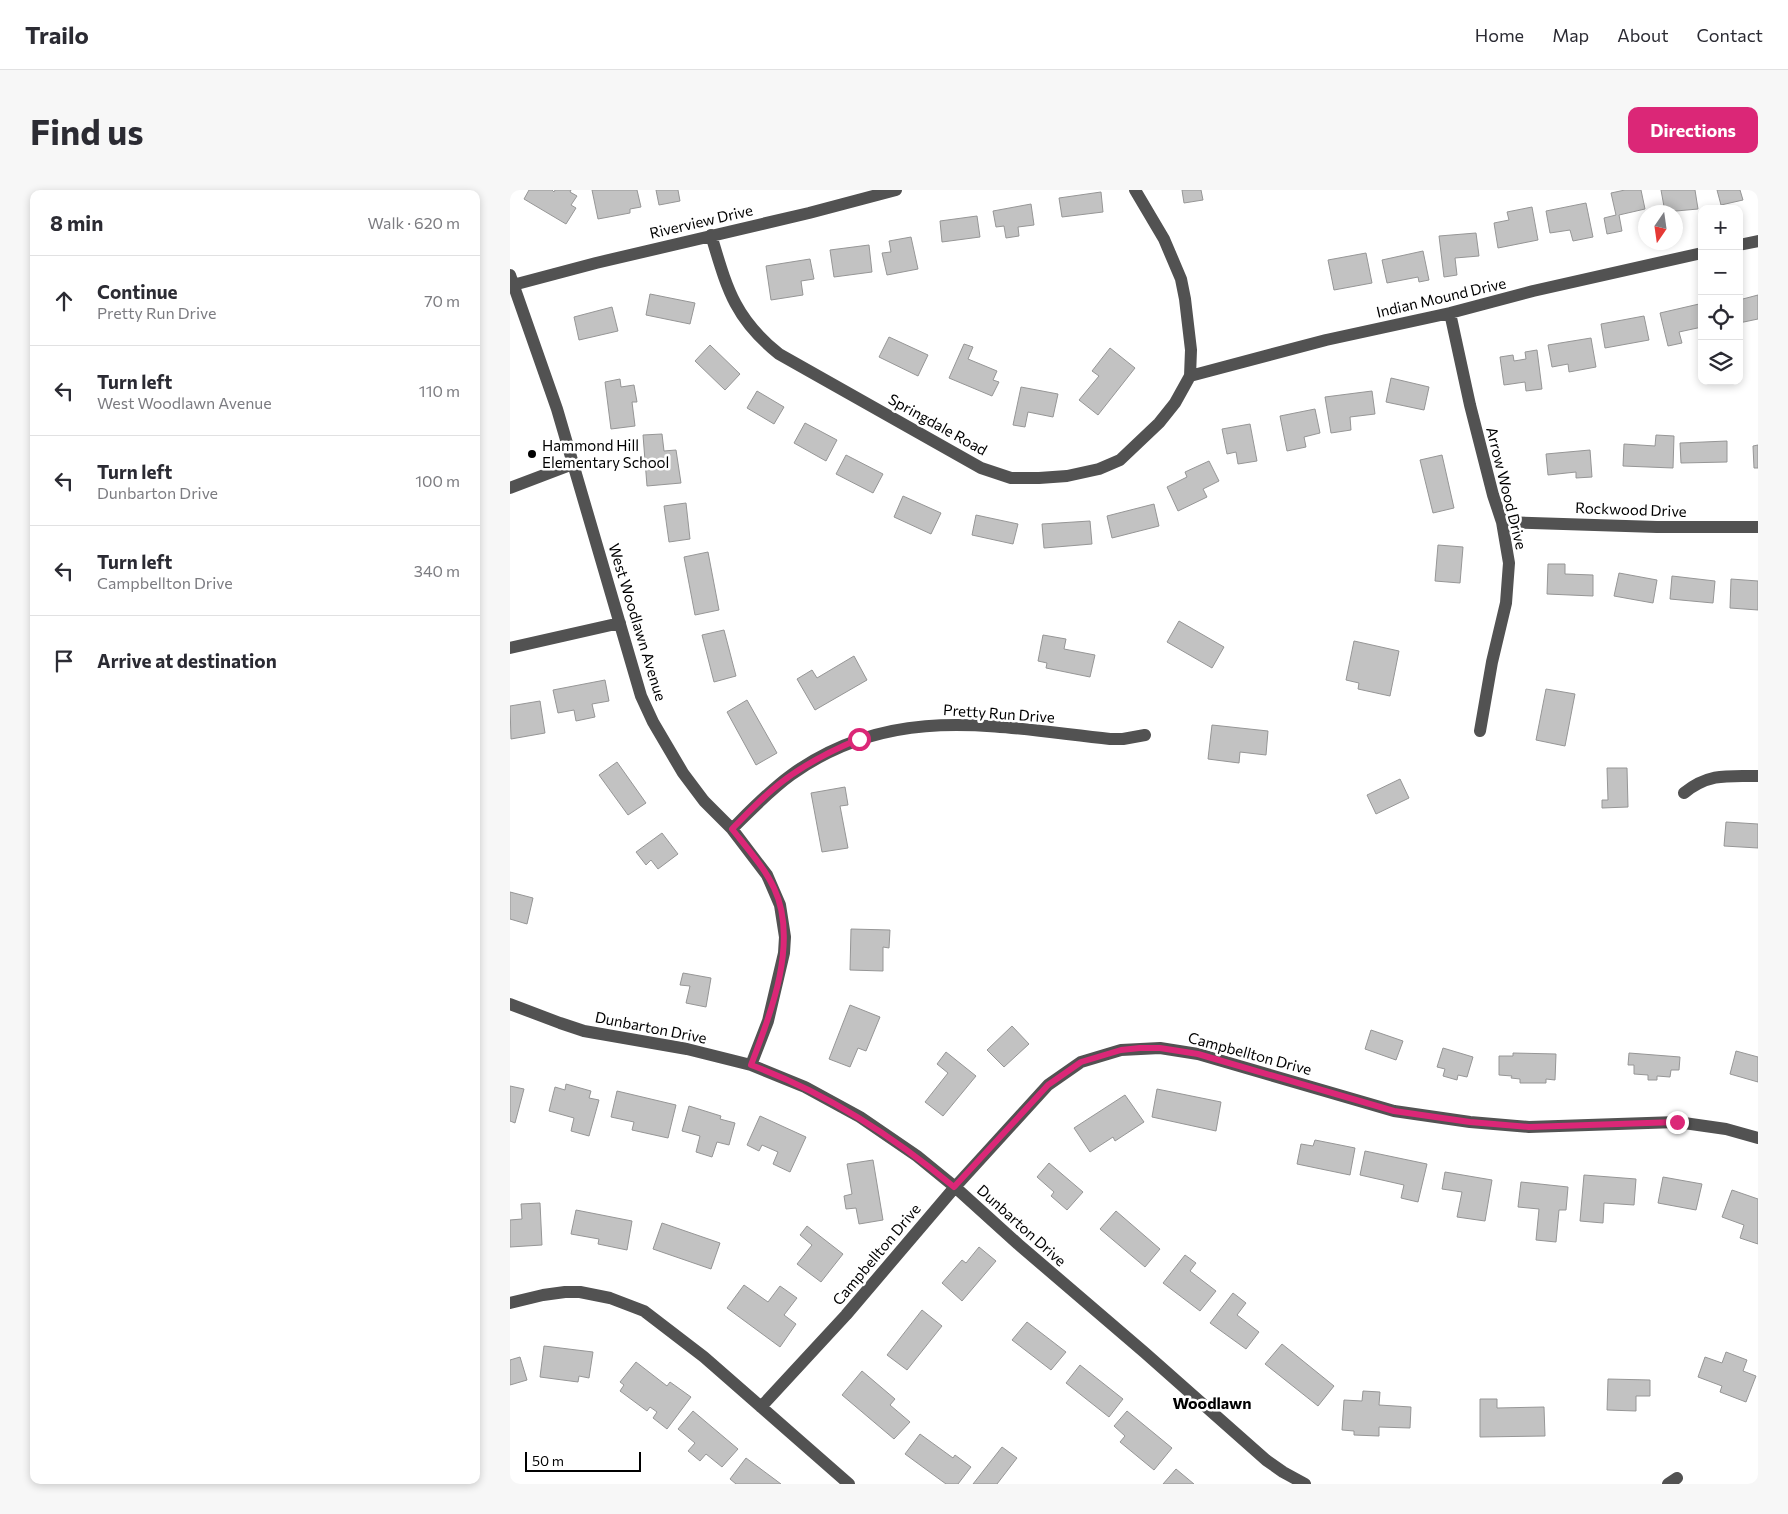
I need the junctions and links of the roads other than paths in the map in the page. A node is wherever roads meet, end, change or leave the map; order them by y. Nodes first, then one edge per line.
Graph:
1 (896, 190) edge
2 (1135, 190) edge
3 (711, 235) junction
4 (1758, 241) edge
5 (1743, 244) edge
6 (1698, 255) edge
7 (512, 280) edge
8 (1450, 313) junction
9 (1190, 376) junction
10 (573, 464) junction
11 (510, 487) edge
12 (1502, 522) junction
13 (1758, 527) edge
14 (620, 623) junction
15 (510, 648) edge
16 (1480, 731) dead end
17 (1145, 734) dead end
18 (1758, 776) edge
19 (1684, 793) dead end
20 (732, 829) junction
21 (510, 1004) edge
22 (751, 1065) junction
23 (1758, 1138) edge
24 (954, 1187) junction
25 (510, 1303) edge
26 (762, 1407) junction
27 (849, 1484) edge
28 (1306, 1484) edge

1 - 3 street, Riverview Drive
2 - 9 street
3 - 7 street, Riverview Drive
3 - 9 street, Springdale Road
4 - 5 street
6 - 8 street, Indian Mound Drive
7 - 10 street, West Woodlawn Avenue
8 - 9 street, Indian Mound Drive
8 - 12 street, Arrow Wood Drive
10 - 11 street
10 - 14 street, West Woodlawn Avenue
12 - 13 street, Rockwood Drive
12 - 16 street, Arrow Wood Drive
14 - 15 street
14 - 20 street, West Woodlawn Avenue
17 - 20 street, Pretty Run Drive
18 - 19 street
20 - 22 street, West Woodlawn Avenue
21 - 22 street, Dunbarton Drive
22 - 24 street, Dunbarton Drive
23 - 24 street, Campbellton Drive
24 - 26 street, Campbellton Drive
24 - 28 street, Dunbarton Drive
25 - 26 street
26 - 27 street

